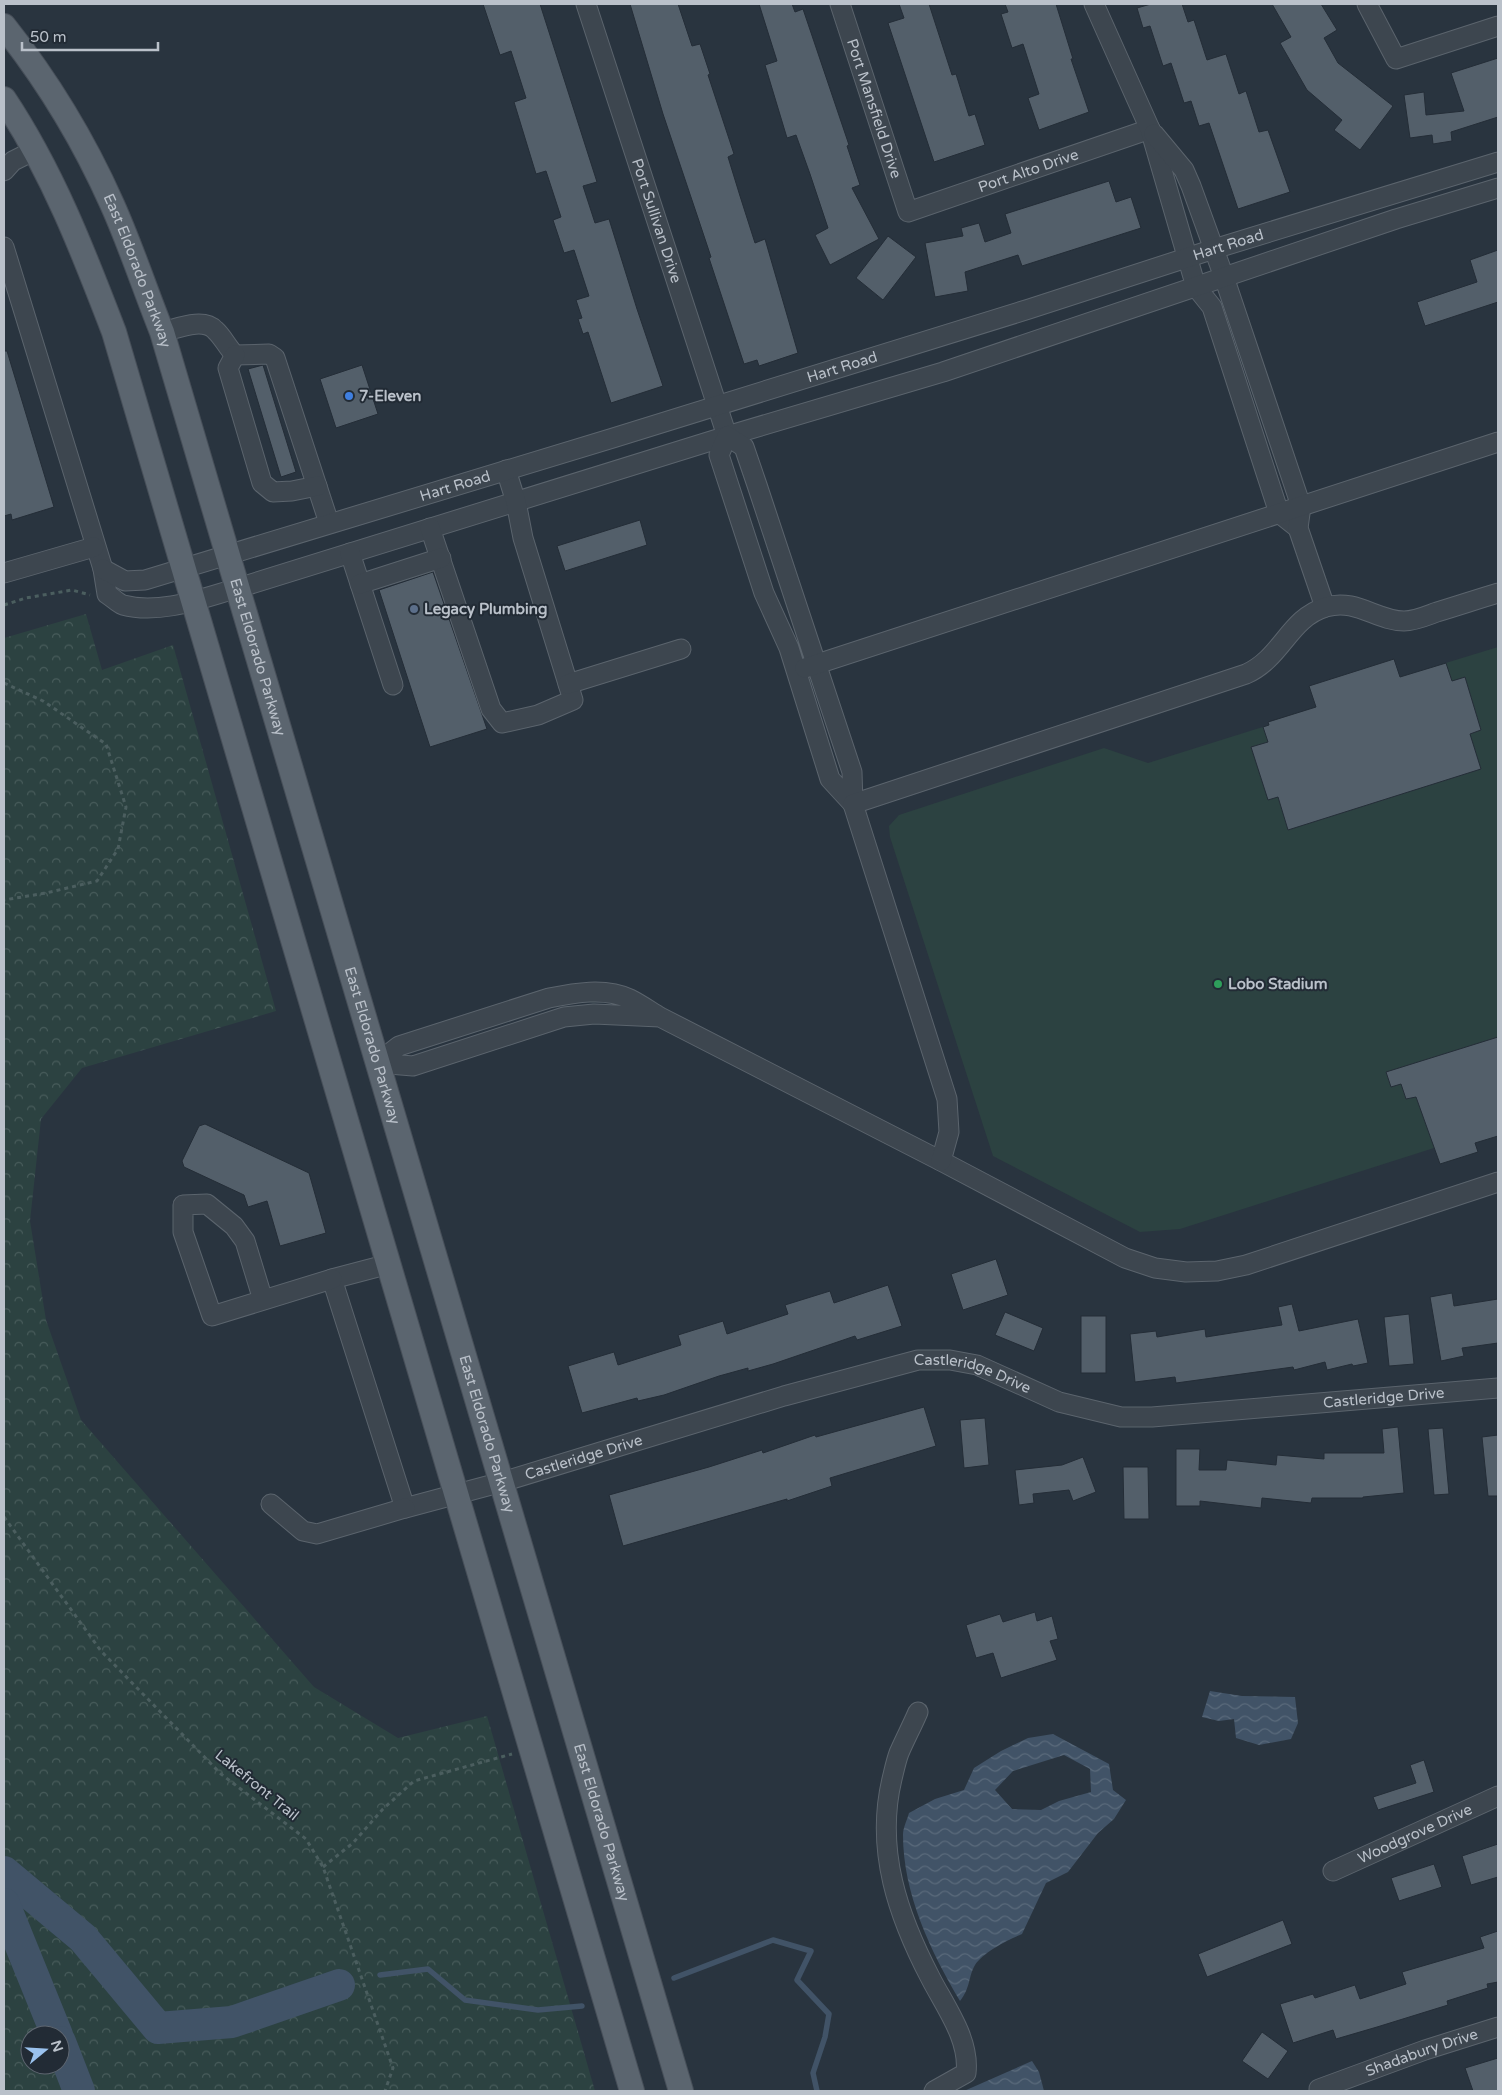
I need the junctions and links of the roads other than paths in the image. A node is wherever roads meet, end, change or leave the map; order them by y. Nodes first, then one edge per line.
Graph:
1 (586, 4) edge
2 (840, 4) edge
3 (1094, 4) edge
4 (1367, 4) edge
5 (4, 26) edge
6 (1498, 26) edge
7 (4, 99) edge
8 (1150, 129) junction
9 (35, 150) junction
10 (1498, 162) edge
11 (4, 171) edge
12 (1498, 188) edge
13 (908, 212) joint
14 (4, 246) edge
15 (1214, 249) junction
16 (1187, 257) junction
17 (1224, 277) junction
18 (1196, 287) junction
19 (162, 332) junction
20 (235, 355) junction
21 (716, 406) junction
22 (727, 436) junction
23 (1498, 442) edge
24 (506, 470) junction
25 (317, 486) junction
26 (516, 502) junction
27 (1301, 506) junction
28 (1280, 513) junction
29 (329, 523) junction
30 (430, 528) junction
31 (1298, 528) junction
32 (94, 546) junction
33 (350, 553) junction
34 (227, 554) junction
35 (440, 558) junction
36 (185, 568) junction
37 (102, 569) junction
38 (4, 573) edge
39 (360, 584) junction
40 (238, 588) junction
41 (1498, 593) edge
42 (194, 600) junction
43 (1325, 607) junction
44 (681, 649) dead end
45 (818, 664) junction
46 (795, 672) junction
47 (568, 684) junction
48 (393, 685) dead end
49 (853, 804) junction
50 (377, 1063) junction
51 (941, 1161) junction
52 (1498, 1182) edge
53 (390, 1264) junction
54 (332, 1279) junction
55 (263, 1300) junction
56 (1498, 1388) edge
57 (502, 1482) junction
58 (458, 1494) junction
59 (271, 1504) dead end
60 (405, 1508) junction
61 (918, 1712) dead end
62 (1498, 1796) edge
63 (1332, 1871) dead end
64 (1498, 2027) edge
65 (1319, 2090) edge
66 (632, 2091) edge
67 (681, 2091) edge
68 (934, 2091) edge

1 - 21 street, Port Sullivan Drive
2 - 13 street, Port Mansfield Drive
3 - 8 street
4 - 6 street
5 - 19 main road, East Eldorado Parkway
7 - 9 main road
8 - 13 street, Port Alto Drive
8 - 15 street
8 - 16 street
9 - 11 street
9 - 36 main road
10 - 15 street, Hart Road
12 - 17 street, Hart Road
14 - 32 street, Hart Road
15 - 16 street, Hart Road
15 - 17 street
16 - 18 street
16 - 21 street, Hart Road
17 - 18 street, Hart Road
17 - 27 street
18 - 22 street, Hart Road
18 - 28 street
19 - 20 street
19 - 34 main road, East Eldorado Parkway
20 - 25 street
20 - 25 street
21 - 22 street, Port Sullivan Drive
21 - 24 street, Hart Road
22 - 26 street, Hart Road
22 - 45 street
22 - 46 street
23 - 27 street
24 - 26 street
24 - 29 street, Hart Road
25 - 29 street
26 - 30 street, Hart Road
26 - 47 street
27 - 28 street
27 - 31 street
28 - 31 street
28 - 45 street
29 - 34 street, Hart Road
30 - 33 street, Hart Road
30 - 35 street
31 - 43 street
32 - 37 street, Hart Road
32 - 38 street
33 - 39 street
33 - 40 street, Hart Road
34 - 36 street, Hart Road
34 - 40 main road, East Eldorado Parkway
35 - 39 street
35 - 47 street
36 - 37 street, Hart Road
36 - 42 main road
37 - 42 street, Hart Road
39 - 48 street
40 - 42 street, Hart Road
40 - 50 main road, East Eldorado Parkway
41 - 43 street
42 - 53 main road
43 - 49 street
44 - 47 street
45 - 46 street
45 - 49 street
46 - 49 street
49 - 51 street
50 - 51 street
50 - 57 main road, East Eldorado Parkway
51 - 52 street
53 - 54 street
53 - 58 main road
54 - 55 street
54 - 60 street
55 - 55 street
56 - 57 street, Castleridge Drive
57 - 58 street, Castleridge Drive
57 - 67 main road, East Eldorado Parkway
58 - 60 street, Castleridge Drive
58 - 66 main road
59 - 60 street, Castleridge Drive
61 - 68 street
62 - 63 street, Woodgrove Drive
64 - 65 street, Shadabury Drive

